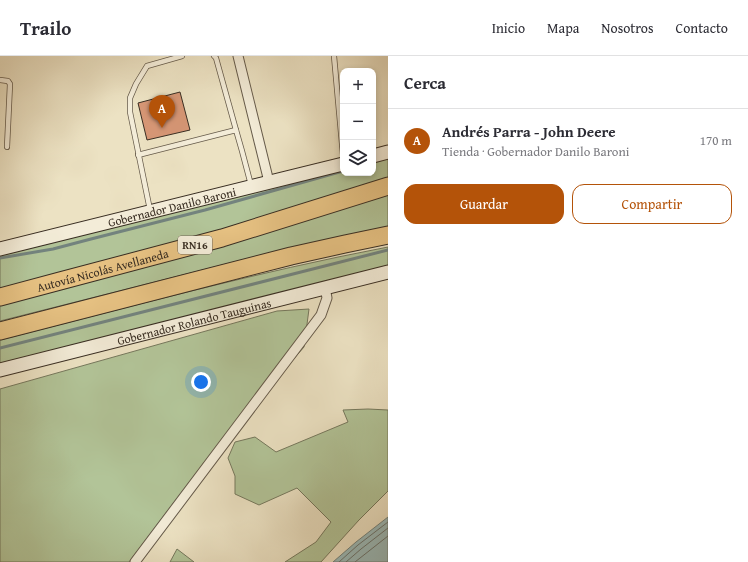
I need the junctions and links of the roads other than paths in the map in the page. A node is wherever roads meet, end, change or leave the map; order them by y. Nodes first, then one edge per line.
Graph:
1 (182, 56) edge
2 (214, 56) edge
3 (238, 56) edge
4 (334, 56) edge
5 (0, 80) edge
6 (236, 130) junction
7 (342, 140) edge
8 (7, 148) dead end
9 (388, 152) edge
10 (138, 155) junction
11 (376, 155) edge
12 (340, 165) edge
13 (269, 182) junction
14 (388, 186) edge
15 (251, 187) junction
16 (150, 212) junction
17 (388, 236) edge
18 (0, 249) edge
19 (388, 272) edge
20 (325, 287) junction
21 (0, 297) edge
22 (0, 331) edge
23 (0, 370) edge
24 (135, 562) edge

1 - 10 lane
2 - 6 lane
3 - 13 street
4 - 7 lane
5 - 8 lane
6 - 10 lane
6 - 15 lane
9 - 11 street
10 - 16 lane
12 - 13 street, Gobernador Danilo Baroni
13 - 15 street, Gobernador Danilo Baroni
14 - 21 highway, Autovía Nicolás Avellaneda / RN16
15 - 16 street, Gobernador Danilo Baroni
16 - 18 street, Gobernador Danilo Baroni
17 - 22 highway
19 - 20 street, Gobernador Rolando Tauguinas
20 - 23 street, Gobernador Rolando Tauguinas
20 - 24 street

